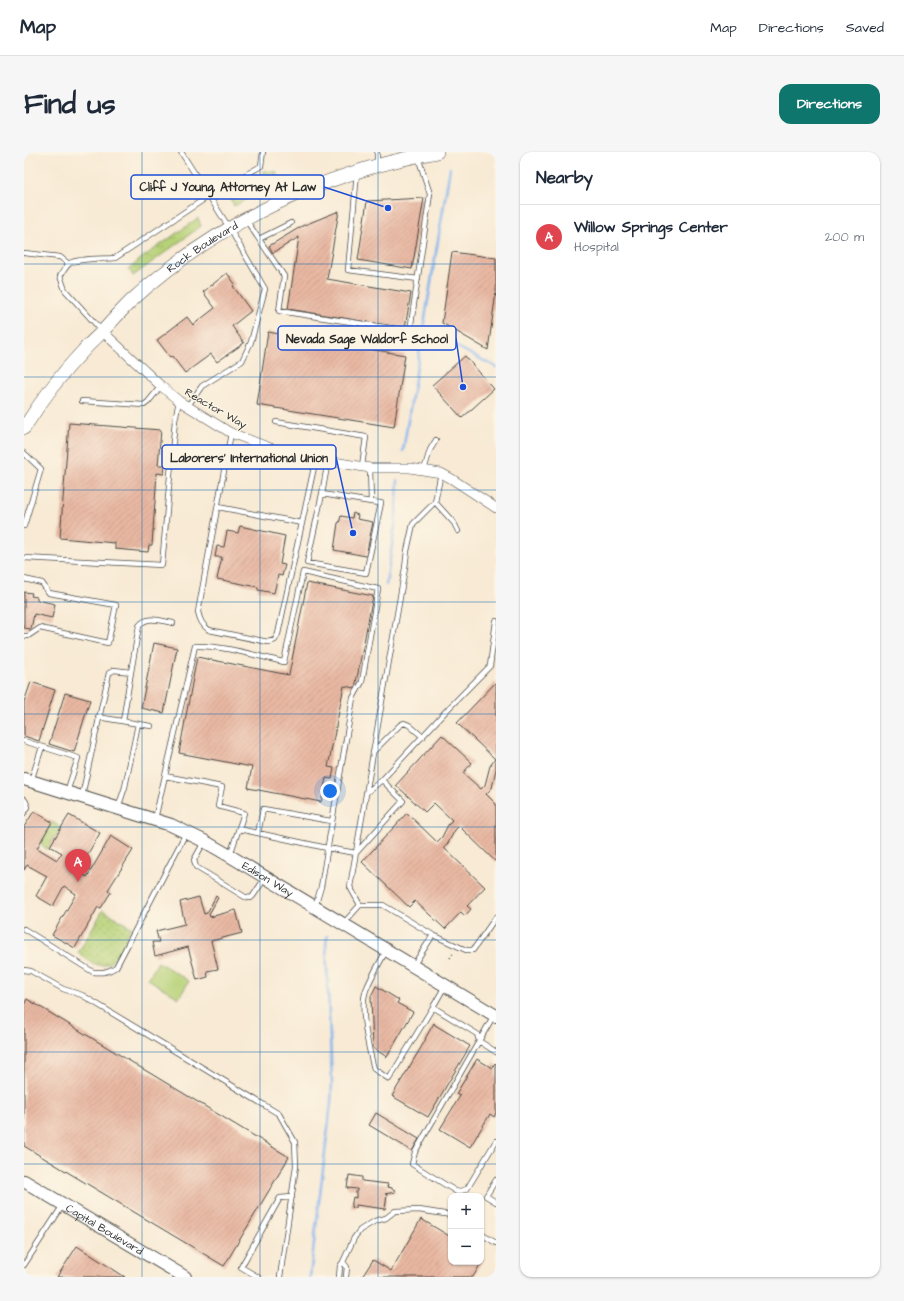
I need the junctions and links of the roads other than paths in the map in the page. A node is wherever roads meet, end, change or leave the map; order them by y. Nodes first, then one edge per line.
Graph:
1 (181, 152) edge
2 (263, 152) edge
3 (377, 152) edge
4 (437, 152) edge
5 (418, 156) junction
6 (378, 165) junction
7 (358, 171) junction
8 (209, 196) junction
9 (246, 220) junction
10 (290, 223) dead end
11 (230, 229) junction
12 (259, 239) junction
13 (24, 253) edge
14 (69, 264) junction
15 (418, 279) junction
16 (102, 331) junction
17 (160, 386) junction
18 (82, 401) dead end
19 (179, 401) junction
20 (187, 407) junction
21 (276, 422) dead end
22 (24, 428) edge
23 (231, 433) junction
24 (436, 440) dead end
25 (24, 453) edge
26 (316, 458) junction
27 (328, 461) junction
28 (366, 467) junction
29 (424, 470) junction
30 (441, 473) junction
31 (322, 494) junction
32 (371, 502) junction
33 (435, 502) junction
34 (495, 505) edge
35 (218, 507) junction
36 (302, 523) junction
37 (24, 526) edge
38 (458, 531) dead end
39 (24, 558) edge
40 (24, 579) edge
41 (496, 622) edge
42 (173, 623) dead end
43 (24, 636) edge
44 (131, 672) junction
45 (98, 717) junction
46 (123, 721) junction
47 (138, 724) junction
48 (151, 726) dead end
49 (423, 737) junction
50 (24, 741) edge
51 (42, 747) junction
52 (373, 752) junction
53 (166, 776) junction
54 (26, 780) edge
55 (382, 780) junction
56 (67, 792) junction
57 (366, 793) junction
58 (82, 796) junction
59 (24, 799) edge
60 (118, 808) junction
61 (24, 813) edge
62 (156, 819) junction
63 (331, 821) junction
64 (239, 829) junction
65 (186, 832) junction
66 (258, 833) junction
67 (204, 841) junction
68 (327, 848) junction
69 (356, 853) junction
70 (230, 856) junction
71 (265, 877) junction
72 (360, 905) junction
73 (315, 907) junction
74 (496, 917) edge
75 (344, 924) junction
76 (24, 929) edge
77 (432, 935) junction
78 (386, 950) junction
79 (413, 966) junction
80 (24, 970) edge
81 (445, 985) junction
82 (433, 1007) junction
83 (495, 1013) edge
84 (479, 1041) junction
85 (496, 1052) edge
86 (496, 1141) edge
87 (496, 1180) edge
88 (24, 1181) edge
89 (292, 1197) junction
90 (496, 1202) edge
91 (63, 1204) junction
92 (448, 1215) edge
93 (484, 1236) edge
94 (496, 1243) edge
95 (344, 1262) junction
96 (24, 1265) edge
97 (185, 1277) edge
98 (258, 1277) edge
99 (280, 1277) edge
100 (339, 1277) edge
101 (346, 1277) edge

1 - 8 lane
2 - 8 lane
3 - 6 lane
4 - 5 main road, Rock Boulevard
5 - 6 main road, Rock Boulevard
5 - 15 lane
6 - 7 main road, Rock Boulevard
7 - 9 main road, Rock Boulevard
7 - 15 lane
8 - 11 lane
8 - 14 lane
9 - 11 main road, Rock Boulevard
9 - 12 lane
10 - 12 lane
11 - 16 main road, Rock Boulevard
11 - 20 lane
12 - 15 lane
13 - 14 lane
14 - 16 lane
16 - 17 street, Reactor Way
16 - 22 main road, Rock Boulevard
17 - 18 lane
17 - 19 street, Reactor Way
19 - 20 street, Reactor Way
19 - 39 lane
20 - 23 street, Reactor Way
21 - 28 lane
23 - 26 street, Reactor Way
23 - 35 lane
24 - 29 lane
25 - 37 lane
26 - 27 street, Reactor Way
26 - 36 lane
27 - 28 street, Reactor Way
27 - 31 lane
28 - 29 street, Reactor Way
28 - 32 lane
29 - 30 street, Reactor Way
30 - 33 lane
30 - 34 street, Reactor Way
31 - 32 lane
31 - 32 lane
33 - 38 lane
33 - 52 lane
35 - 36 lane
35 - 36 lane
40 - 43 lane
41 - 49 lane
42 - 44 lane
44 - 45 lane
44 - 46 lane
45 - 46 lane
45 - 58 lane
46 - 47 lane
47 - 48 lane
47 - 60 lane
49 - 52 lane
49 - 55 lane
50 - 51 lane
51 - 54 lane
51 - 56 lane
52 - 57 lane
53 - 62 lane
53 - 63 lane
53 - 64 lane
54 - 56 street, Edison Way
55 - 57 lane
55 - 69 lane
56 - 58 street, Edison Way
57 - 69 lane
58 - 60 street, Edison Way
59 - 61 lane
60 - 62 street, Edison Way
62 - 65 street, Edison Way
63 - 66 lane
63 - 68 lane
64 - 66 lane
64 - 70 lane
65 - 67 street, Edison Way
65 - 76 lane
66 - 68 lane
67 - 70 street, Edison Way
67 - 71 lane
68 - 69 lane
68 - 73 lane
69 - 72 lane
70 - 71 street, Edison Way
71 - 73 street, Edison Way
72 - 75 lane
72 - 77 lane
73 - 75 street, Edison Way
74 - 77 lane
75 - 78 street, Edison Way
77 - 79 lane
78 - 79 street, Edison Way
78 - 82 lane
79 - 81 street, Edison Way
80 - 89 lane
81 - 82 lane
81 - 83 street, Edison Way
82 - 84 lane
83 - 84 lane
84 - 85 lane
84 - 86 lane
87 - 90 lane
88 - 91 street, Capital Boulevard
89 - 98 lane
89 - 99 lane
91 - 96 lane
91 - 97 street, Capital Boulevard
92 - 95 lane
93 - 94 lane
95 - 100 lane
95 - 101 lane

